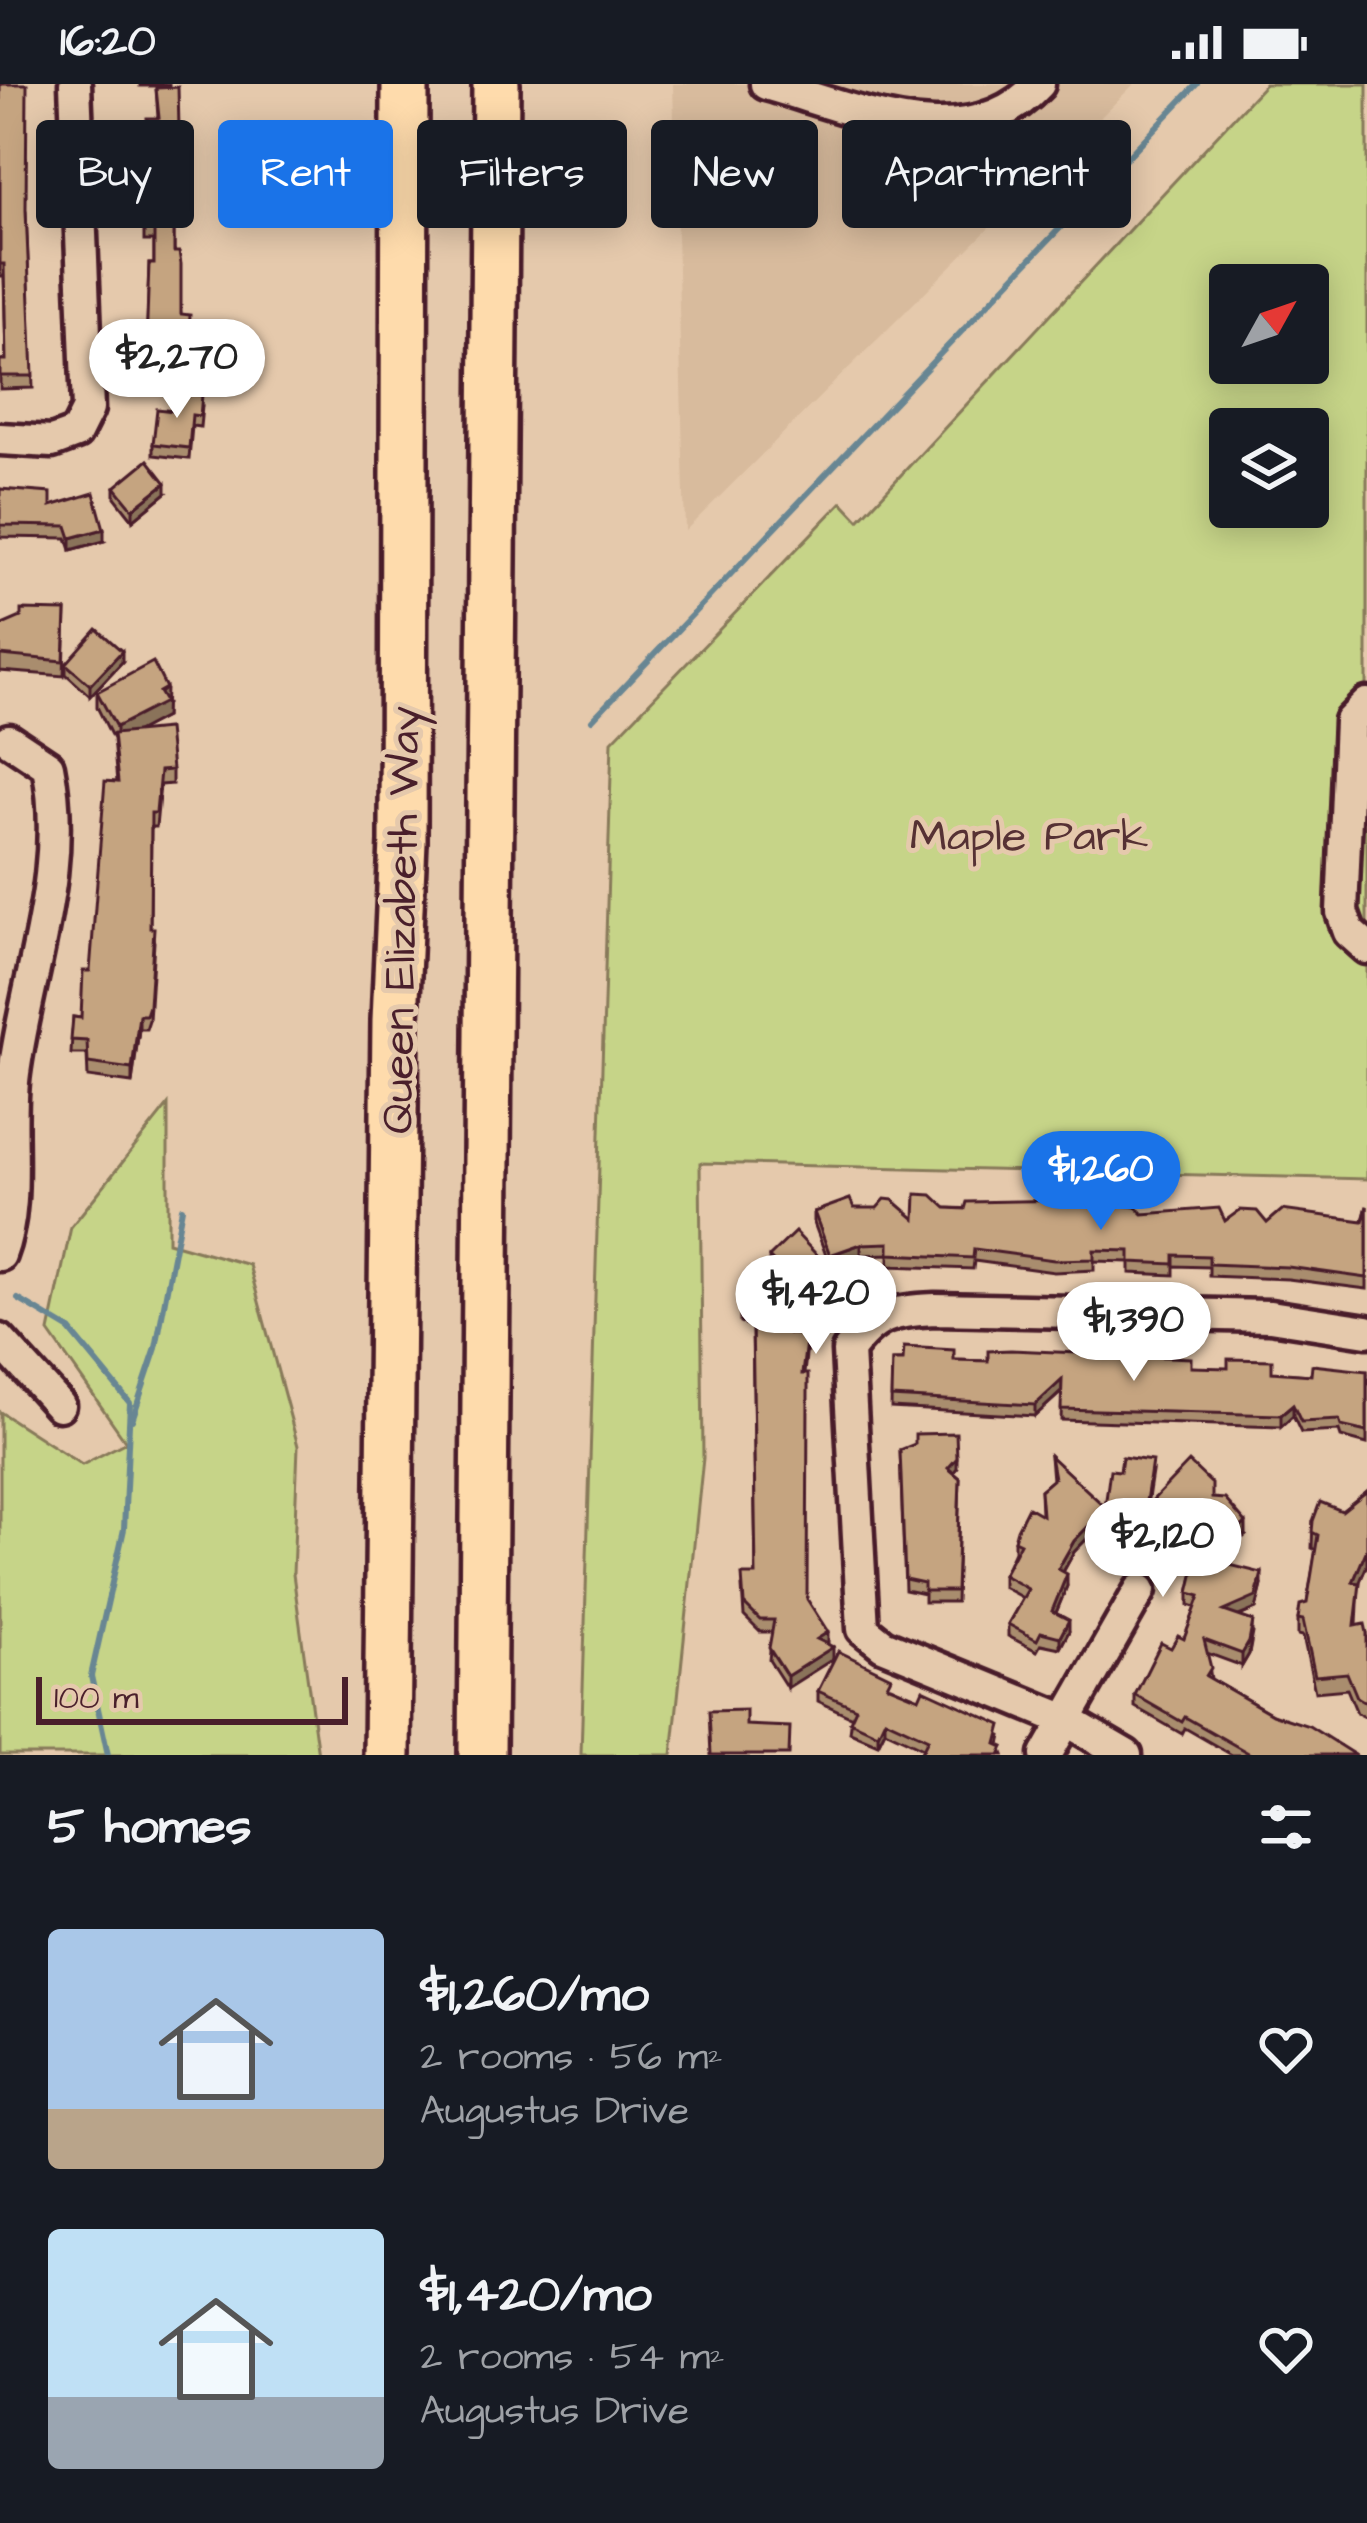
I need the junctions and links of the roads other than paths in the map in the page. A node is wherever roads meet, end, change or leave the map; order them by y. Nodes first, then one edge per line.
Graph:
1 (75, 84) edge
2 (405, 84) edge
3 (496, 84) edge
4 (766, 84) edge
5 (1039, 84) edge
6 (0, 439) edge
7 (1367, 704) edge
8 (9, 740) dead end
9 (1367, 948) edge
10 (0, 1255) edge
11 (1367, 1331) edge
12 (0, 1340) edge
13 (59, 1405) dead end
14 (387, 1584) junction
15 (1139, 1590) dead end
16 (1066, 1720) junction
17 (356, 1755) edge
18 (387, 1755) edge
19 (482, 1755) edge
20 (1046, 1755) edge
21 (1126, 1755) edge

1 - 6 street
2 - 14 highway, Queen Elizabeth Way
3 - 19 highway, Queen Elizabeth Way
4 - 5 street
7 - 9 street
8 - 10 street
11 - 16 street
12 - 13 street
14 - 17 highway
14 - 18 highway, Queen Elizabeth Way
15 - 16 street
16 - 20 street
16 - 21 street

